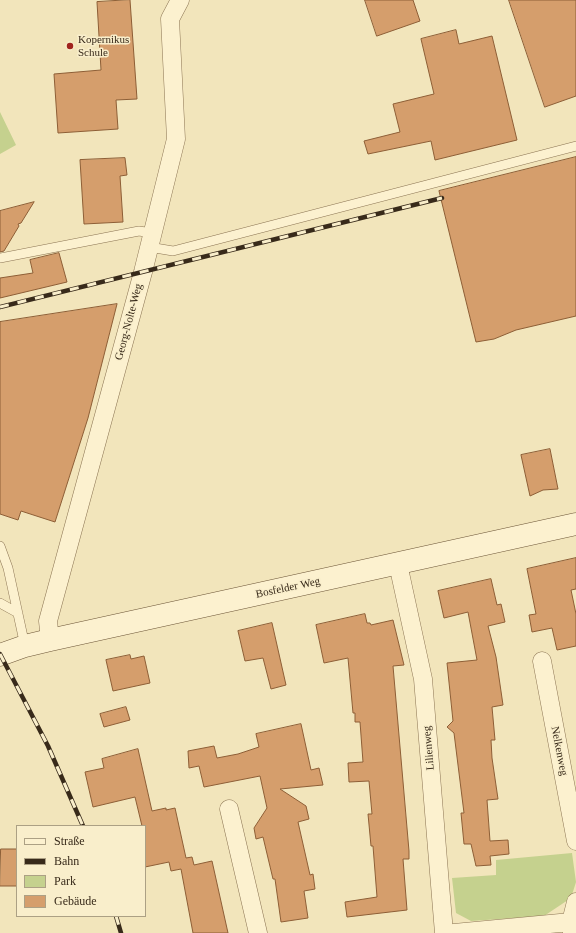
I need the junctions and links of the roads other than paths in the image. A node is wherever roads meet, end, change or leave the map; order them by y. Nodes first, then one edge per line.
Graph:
1 (180, 0) edge
2 (576, 146) edge
3 (150, 240) junction
4 (0, 258) edge
5 (576, 524) edge
6 (0, 546) edge
7 (398, 564) junction
8 (0, 603) edge
9 (18, 613) junction
10 (50, 640) junction
11 (25, 646) junction
12 (0, 655) edge
13 (542, 661) dead end
14 (229, 809) dead end
15 (576, 842) edge
16 (576, 902) edge
17 (571, 927) edge
18 (258, 933) edge
19 (444, 933) edge
20 (454, 933) edge

1 - 3 street, Georg-Nolte-Weg
2 - 3 lane
3 - 4 lane
3 - 10 street, Georg-Nolte-Weg
5 - 7 street, Bosfelder Weg
6 - 9 lane
7 - 10 street, Bosfelder Weg
7 - 19 street, Lilienweg
8 - 9 lane
9 - 11 lane
10 - 11 street, Bosfelder Weg
11 - 12 street, Bosfelder Weg
13 - 15 street, Nelkenweg
14 - 18 street
16 - 17 street
17 - 20 street

